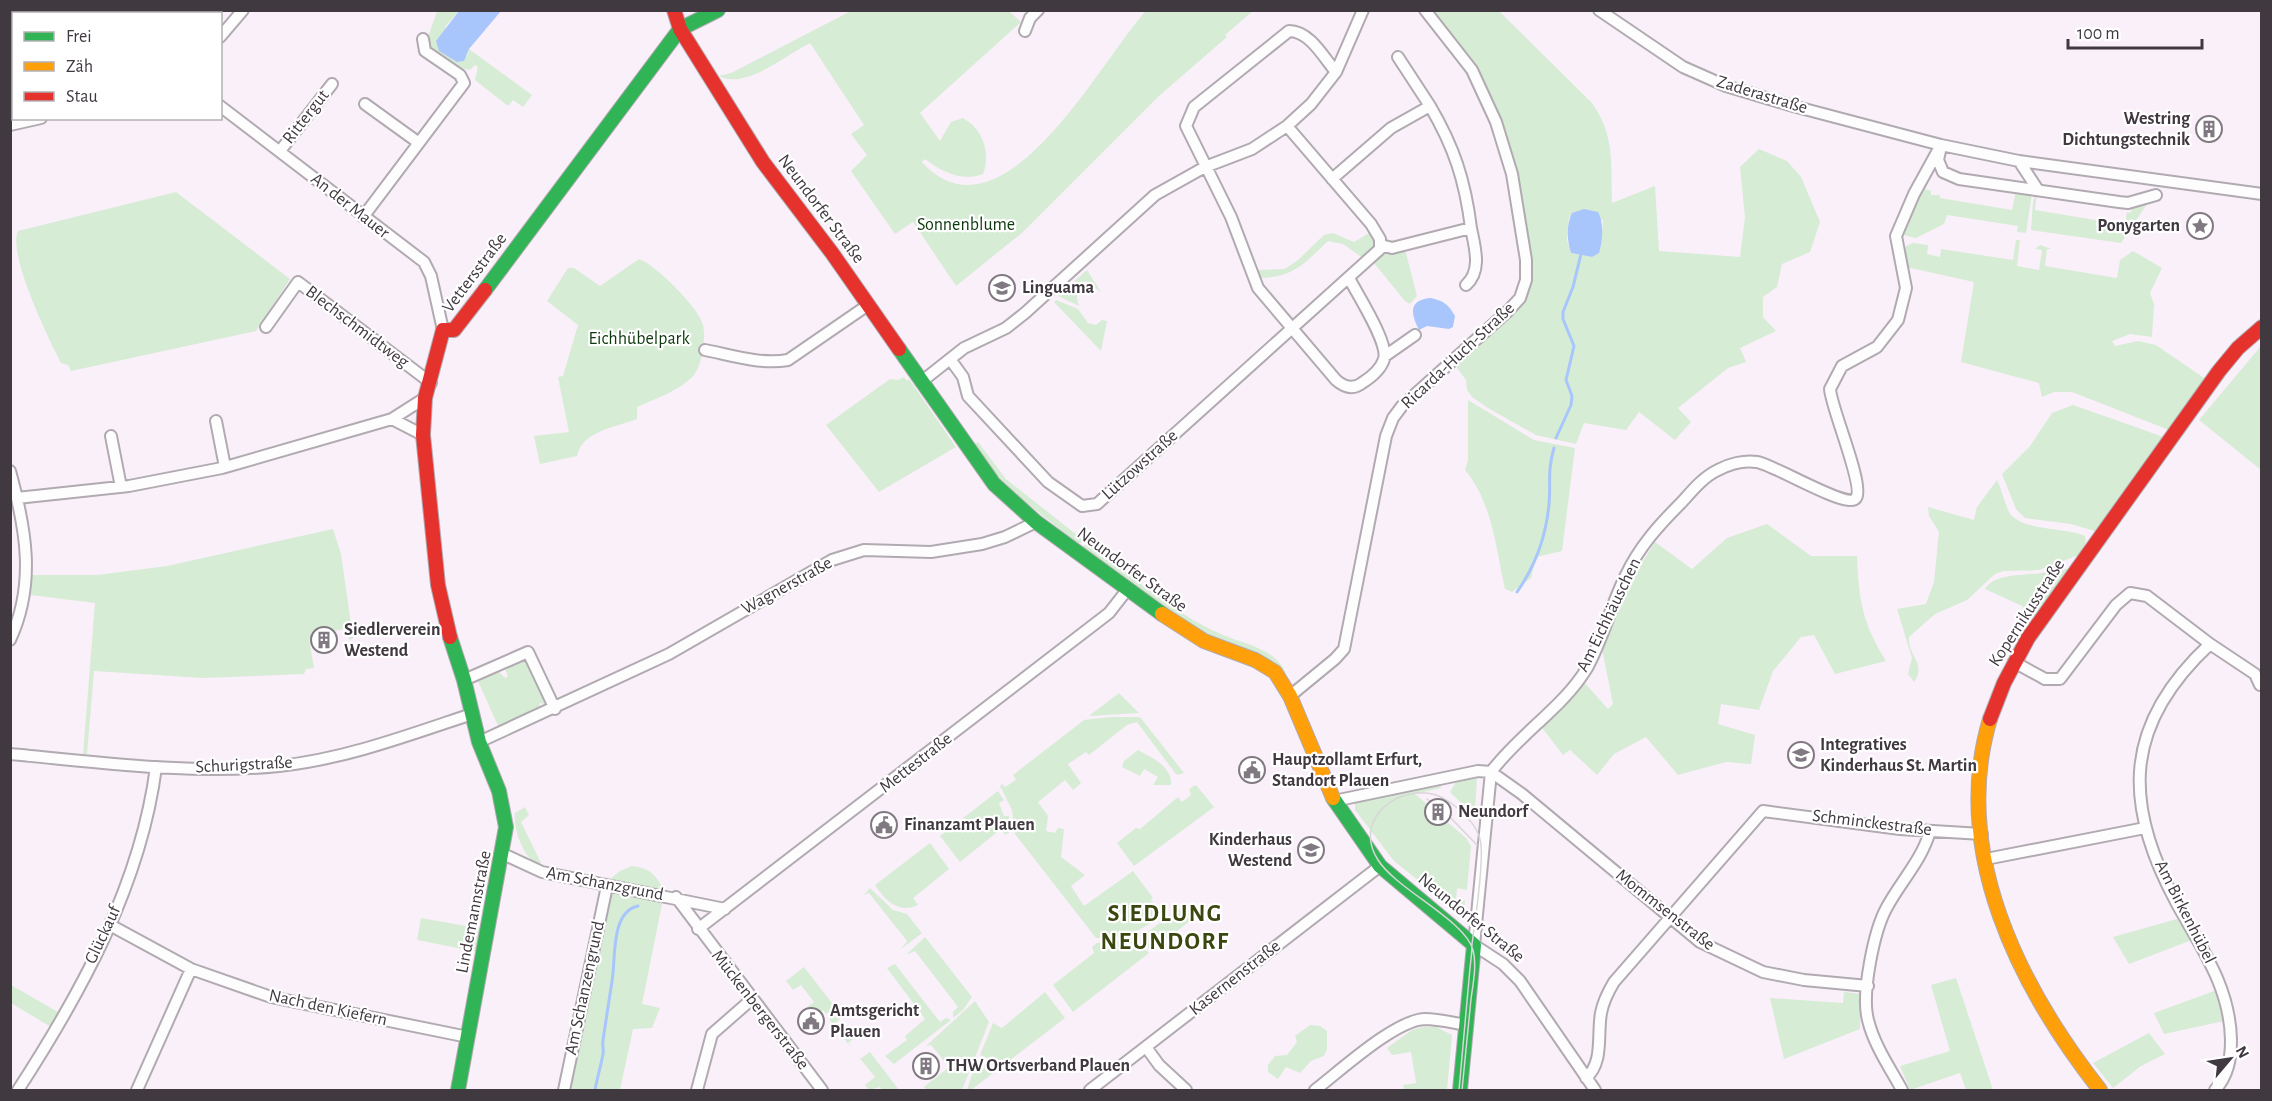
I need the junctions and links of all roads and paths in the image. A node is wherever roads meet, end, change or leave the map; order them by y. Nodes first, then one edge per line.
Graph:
1 (243, 10) edge
2 (718, 10) edge
3 (1038, 10) edge
4 (1363, 10) edge
5 (1425, 10) edge
6 (1599, 10) edge
7 (675, 17) edge
8 (1025, 32) dead end
9 (222, 35) edge
10 (423, 39) dead end
11 (1398, 57) dead end
12 (1336, 72) junction
13 (332, 84) dead end
14 (365, 104) dead end
15 (1430, 106) junction
16 (222, 108) edge
17 (32, 120) edge
18 (10, 125) edge
19 (1287, 126) junction
20 (419, 143) junction
21 (1941, 145) junction
22 (280, 151) junction
23 (2019, 161) junction
24 (1205, 167) junction
25 (1332, 179) junction
26 (2038, 190) junction
27 (2262, 194) edge
28 (2156, 195) dead end
29 (363, 217) junction
30 (1471, 228) junction
31 (1381, 247) junction
32 (1349, 278) junction
33 (1466, 285) dead end
34 (868, 305) junction
35 (266, 327) dead end
36 (2262, 327) edge
37 (1290, 329) junction
38 (443, 330) junction
39 (1415, 335) dead end
40 (705, 350) dead end
41 (1385, 356) junction
42 (950, 359) junction
43 (921, 382) junction
44 (430, 383) junction
45 (425, 399) junction
46 (392, 419) junction
47 (216, 421) dead end
48 (423, 435) junction
49 (111, 436) dead end
50 (225, 468) junction
51 (10, 471) edge
52 (121, 487) junction
53 (17, 498) junction
54 (1036, 522) junction
55 (1127, 590) junction
56 (10, 640) edge
57 (2210, 644) junction
58 (2014, 662) junction
59 (464, 680) junction
60 (2260, 684) edge
61 (1290, 696) junction
62 (555, 709) junction
63 (472, 714) junction
64 (479, 742) junction
65 (10, 754) edge
66 (156, 767) junction
67 (1491, 771) junction
68 (1334, 801) junction
69 (2145, 828) junction
70 (1930, 831) junction
71 (1982, 834) junction
72 (503, 854) junction
73 (1986, 859) junction
74 (1380, 866) junction
75 (607, 886) junction
76 (676, 897) junction
77 (725, 909) junction
78 (1670, 916) junction
79 (110, 925) junction
80 (698, 929) junction
81 (1474, 945) junction
82 (191, 969) junction
83 (1868, 986) junction
84 (753, 999) junction
85 (1467, 1025) junction
86 (468, 1037) junction
87 (1146, 1047) junction
88 (1586, 1078) junction
89 (18, 1090) edge
90 (137, 1090) edge
91 (458, 1090) edge
92 (564, 1090) edge
93 (698, 1090) edge
94 (822, 1090) edge
95 (1090, 1090) edge
96 (1186, 1090) edge
97 (1316, 1090) edge
98 (1460, 1090) edge
99 (1595, 1090) edge
100 (1902, 1090) edge
101 (2100, 1090) edge
102 (2215, 1090) edge

1 - 9 street
2 - 7 street
3 - 8 street
4 - 12 street
5 - 61 street, Ricarda-Huch-Straße
6 - 21 street, Zaderastraße
7 - 34 street, Neundorfer Straße
7 - 38 street, Vettersstraße
10 - 20 street
11 - 15 street
12 - 19 street
12 - 24 street
13 - 22 street, Rittergut
14 - 20 street
15 - 25 street
15 - 30 street
16 - 22 street, An der Mauer
17 - 18 street
19 - 24 street
19 - 25 street
20 - 29 street
21 - 23 street, Zaderastraße
21 - 26 street
21 - 67 street, Am Eichhäuschen
22 - 29 street, An der Mauer
23 - 26 street
23 - 27 street, Zaderastraße
24 - 37 street
24 - 42 street
25 - 31 street
26 - 28 street
29 - 38 street, An der Mauer
30 - 31 street
30 - 33 street
31 - 32 street, Lützowstraße
32 - 37 street, Lützowstraße
32 - 41 street
34 - 40 street
34 - 43 street, Neundorfer Straße
35 - 44 street, Blechschmidtweg
36 - 58 street, Kopernikusstraße
37 - 41 street
37 - 42 street, Lützowstraße
38 - 44 street, Vettersstraße
39 - 41 street
42 - 43 street
43 - 54 street, Neundorfer Straße
44 - 45 street, Vettersstraße
45 - 46 street
45 - 48 street, Vettersstraße
46 - 48 street
46 - 50 street
47 - 50 street
48 - 59 street, Vettersstraße
49 - 52 street
50 - 52 street
51 - 53 street
52 - 53 street
53 - 56 street
54 - 55 street, Neundorfer Straße
54 - 62 street, Wagnerstraße
55 - 61 street, Neundorfer Straße
55 - 77 street, Mettestraße
57 - 58 street
57 - 60 street
57 - 69 street, Am Birkenhübel
58 - 71 street, Kopernikusstraße
59 - 62 street
59 - 63 street, Vettersstraße
61 - 68 street, Neundorfer Straße
62 - 64 street, Wagnerstraße
63 - 64 street, Lindemannstraße
63 - 66 street, Schurigstraße
64 - 72 street, Lindemannstraße
65 - 66 street, Schurigstraße
66 - 79 street, Glückauf
67 - 68 street
67 - 78 street, Mommsenstraße
67 - 81 street
68 - 74 street, Neundorfer Straße
69 - 73 street
69 - 102 street, Am Birkenhübel
70 - 71 street, Schminckestraße
70 - 78 street, Schminckestraße
70 - 83 street
71 - 73 street, Kopernikusstraße
72 - 75 street, Am Schanzgrund
72 - 86 street, Lindemannstraße
73 - 101 street, Kopernikusstraße
74 - 81 street, Neundorfer Straße
74 - 87 street, Kasernenstraße
75 - 76 street, Am Schanzgrund
75 - 92 street, Am Schanzengrund
76 - 77 street, Am Schanzgrund
76 - 80 street, Am Schanzgrund
77 - 80 street, Mettestraße
78 - 83 street, Mommsenstraße
78 - 88 street
79 - 82 street, Nach den Kiefern
79 - 89 street, Glückauf
80 - 84 street, Mückenbergerstraße
81 - 85 street
81 - 88 street, Neundorfer Straße
82 - 86 street, Nach den Kiefern
82 - 90 street
83 - 100 street
84 - 93 street
84 - 94 street, Mückenbergerstraße
85 - 97 street
85 - 98 street
86 - 91 street, Lindemannstraße
87 - 95 street, Kasernenstraße
87 - 96 street
88 - 99 street, Neundorfer Straße

